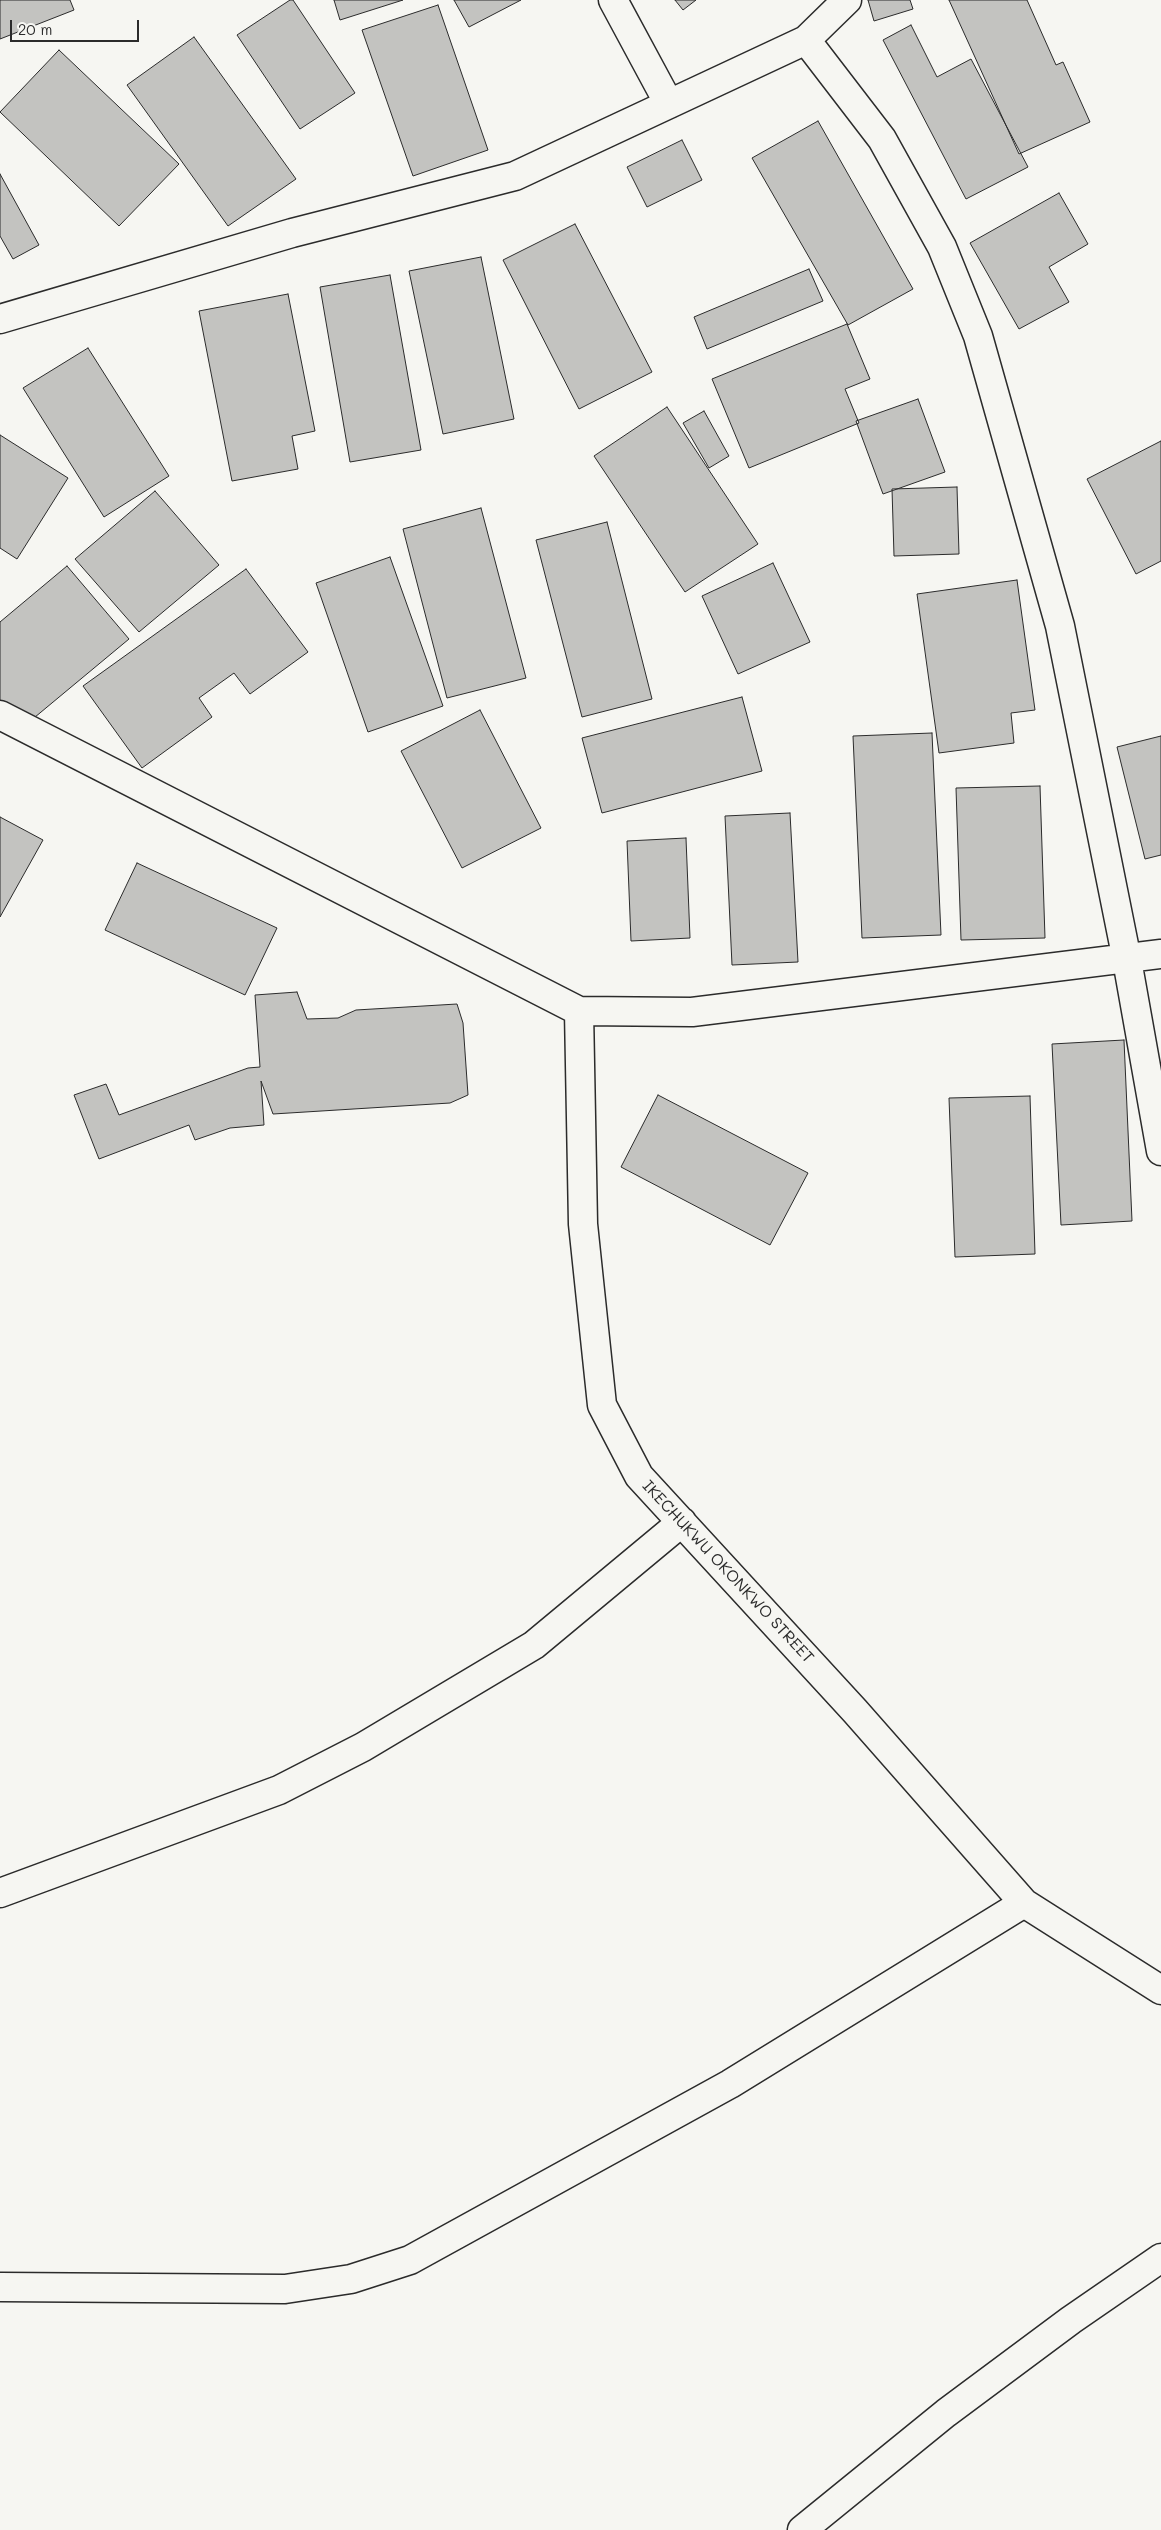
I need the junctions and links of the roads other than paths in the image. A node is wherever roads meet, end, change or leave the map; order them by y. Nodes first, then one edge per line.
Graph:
1 (613, 0) edge
2 (847, 0) edge
3 (806, 40) junction
4 (669, 104) junction
5 (0, 319) edge
6 (0, 715) edge
7 (1161, 954) edge
8 (1127, 960) junction
9 (579, 1011) junction
10 (1161, 1151) edge
11 (682, 1522) junction
12 (0, 1893) edge
13 (1024, 1903) junction
14 (1161, 1990) edge
15 (1161, 2258) edge
16 (0, 2288) edge
17 (802, 2530) edge

1 - 4 street
2 - 3 street
3 - 4 street
3 - 8 street
4 - 5 street
6 - 9 street
7 - 8 street
8 - 9 street
8 - 10 street
9 - 11 street, IKECHUKWU OKONKWO STREET
11 - 12 street
11 - 13 street, IKECHUKWU OKONKWO STREET
13 - 14 street, IKECHUKWU OKONKWO STREET
13 - 16 street
15 - 17 street

